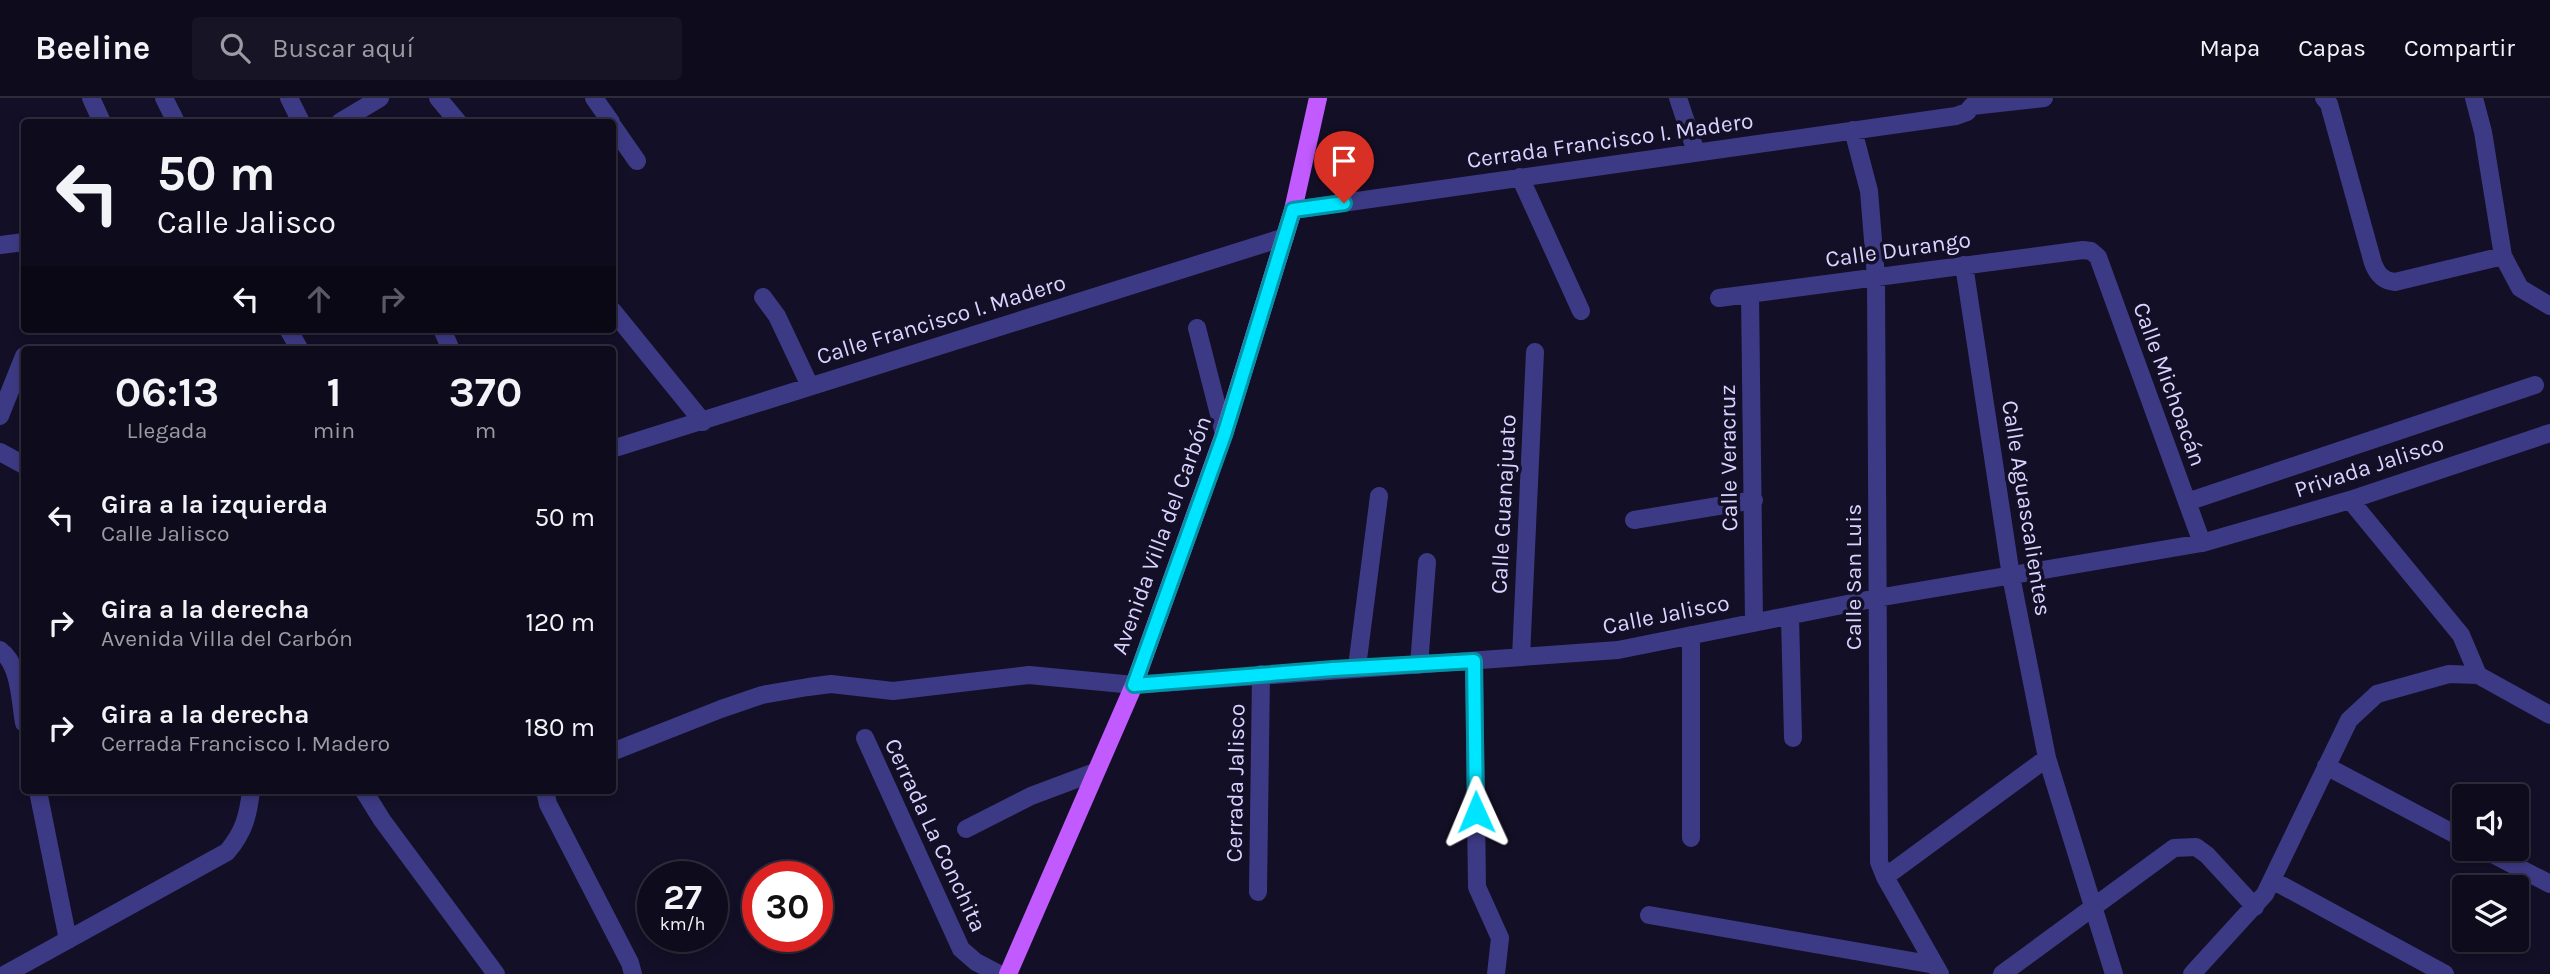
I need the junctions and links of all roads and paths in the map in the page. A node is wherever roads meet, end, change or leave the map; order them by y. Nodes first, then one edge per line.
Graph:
1 (91, 98) edge
2 (164, 98) edge
3 (289, 98) edge
4 (380, 98) edge
5 (438, 98) edge
6 (594, 98) edge
7 (1318, 98) edge
8 (1678, 98) edge
9 (2044, 98) edge
10 (2324, 98) edge
11 (2474, 98) edge
12 (1972, 102) edge
13 (101, 119) edge
14 (174, 119) edge
15 (300, 119) edge
16 (345, 119) edge
17 (456, 119) edge
18 (609, 119) edge
19 (616, 130) edge
20 (1853, 130) junction
21 (1696, 152) junction
22 (637, 161) dead end
23 (1520, 177) junction
24 (1293, 210) junction
25 (1285, 237) junction
26 (21, 242) edge
27 (0, 245) edge
28 (2082, 250) joint
29 (2503, 256) junction
30 (1964, 265) junction
31 (1876, 277) junction
32 (1750, 294) junction
33 (763, 297) dead end
34 (1719, 298) dead end
35 (2550, 306) edge
36 (1581, 312) dead end
37 (616, 315) edge
38 (1198, 328) dead end
39 (1535, 352) dead end
40 (21, 365) edge
41 (2535, 385) dead end
42 (810, 386) junction
43 (0, 416) edge
44 (703, 422) junction
45 (2550, 433) edge
46 (1224, 435) junction
47 (616, 448) edge
48 (0, 452) edge
49 (21, 463) edge
50 (1379, 496) dead end
51 (1754, 500) junction
52 (2350, 500) junction
53 (2187, 502) junction
54 (1634, 520) dead end
55 (2202, 543) junction
56 (1427, 562) dead end
57 (2011, 576) junction
58 (1878, 598) junction
59 (1790, 617) junction
60 (1754, 621) junction
61 (1691, 635) junction
62 (0, 650) edge
63 (1521, 657) junction
64 (1474, 661) junction
65 (1419, 666) junction
66 (1357, 667) junction
67 (1261, 674) junction
68 (2478, 675) junction
69 (1134, 685) junction
70 (21, 707) edge
71 (2550, 715) edge
72 (865, 738) dead end
73 (1793, 738) dead end
74 (616, 750) edge
75 (2047, 758) junction
76 (2326, 766) junction
77 (1095, 772) junction
78 (39, 794) edge
79 (251, 794) edge
80 (366, 794) edge
81 (546, 794) edge
82 (966, 829) dead end
83 (2452, 833) edge
84 (1691, 838) dead end
85 (2506, 861) edge
86 (1885, 877) junction
87 (2272, 880) junction
88 (2550, 884) edge
89 (1258, 892) dead end
90 (2255, 907) junction
91 (2092, 909) junction
92 (1649, 915) dead end
93 (68, 940) junction
94 (1938, 970) edge
95 (6, 974) edge
96 (496, 974) edge
97 (633, 974) edge
98 (999, 974) edge
99 (1008, 974) edge
100 (1496, 974) edge
101 (2002, 974) edge
102 (2114, 974) edge
103 (2192, 974) edge
104 (2445, 974) edge

1 - 13 street
2 - 14 street
3 - 15 street
4 - 16 street
5 - 17 street
6 - 18 street
7 - 24 main road, Avenida Villa del Carbón
8 - 21 street
9 - 12 street, Cerrada Francisco I. Madero
10 - 29 street
11 - 29 street
12 - 20 street, Cerrada Francisco I. Madero
19 - 22 street
20 - 21 street, Cerrada Francisco I. Madero
20 - 31 street, Calle San Luis
21 - 23 street, Cerrada Francisco I. Madero
23 - 24 street, Cerrada Francisco I. Madero
23 - 36 street
24 - 25 main road, Avenida Villa del Carbón
25 - 42 street, Calle Francisco I. Madero
25 - 46 main road, Avenida Villa del Carbón
26 - 27 street
28 - 30 street, Calle Durango
28 - 53 street, Calle Michoacán
29 - 35 street
30 - 31 street, Calle Durango
30 - 57 street, Calle Aguascalientes
31 - 32 street, Calle Durango
31 - 58 street, Calle San Luis
32 - 34 street, Calle Durango
32 - 51 street, Calle Veracruz
33 - 42 street
37 - 44 street
38 - 46 street
39 - 63 street, Calle Guanajuato
40 - 43 street
41 - 53 street
42 - 44 street, Calle Francisco I. Madero
44 - 47 street, Calle Francisco I. Madero
45 - 52 street, Privada Jalisco
46 - 69 main road, Avenida Villa del Carbón
48 - 49 street
50 - 66 street
51 - 54 street
51 - 60 street, Calle Veracruz
52 - 55 street, Privada Jalisco
52 - 68 street
53 - 55 street, Calle Michoacán
55 - 57 street, Calle Jalisco
56 - 65 street
57 - 58 street, Calle Jalisco
57 - 75 street, Calle Aguascalientes
58 - 59 street, Calle Jalisco
58 - 86 street, Calle San Luis
59 - 60 street, Calle Jalisco
59 - 73 street
60 - 61 street, Calle Jalisco
61 - 63 street, Calle Jalisco
61 - 84 street
62 - 70 street
63 - 64 street, Calle Jalisco
64 - 65 street, Calle Jalisco
64 - 100 street
65 - 66 street, Calle Jalisco
66 - 67 street, Calle Jalisco
67 - 69 street, Calle Jalisco
67 - 89 street, Cerrada Jalisco
68 - 71 street
68 - 76 street
69 - 74 street, Calle Jalisco
69 - 77 main road, Avenida Villa del Carbón
72 - 98 street, Cerrada La Conchita
75 - 86 street
75 - 91 street, Calle Aguascalientes
76 - 83 street
76 - 87 street
77 - 82 street
77 - 99 main road, Avenida Villa del Carbón
78 - 93 street
79 - 93 street
80 - 96 street
81 - 97 street
85 - 88 street
86 - 94 street, Calle San Luis
87 - 90 street
87 - 104 street
90 - 91 street
90 - 103 street
91 - 101 street
91 - 102 street, Calle Aguascalientes
92 - 94 street
93 - 95 street

